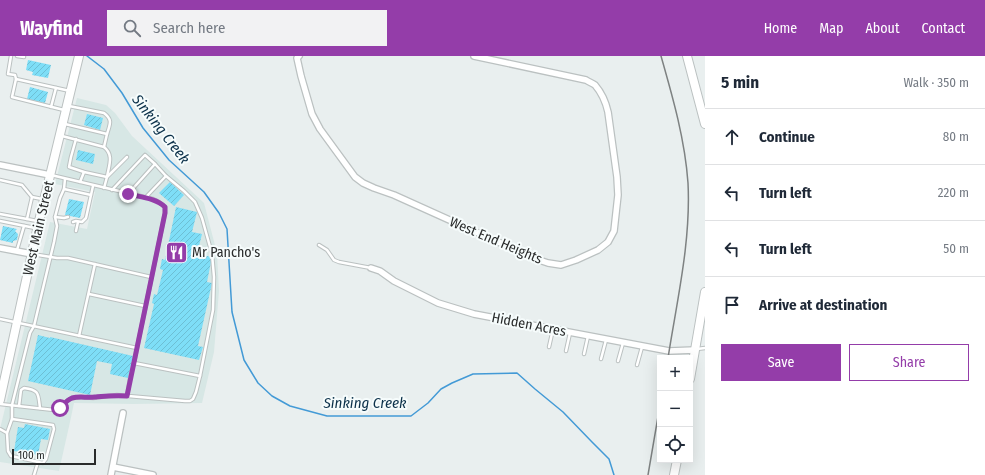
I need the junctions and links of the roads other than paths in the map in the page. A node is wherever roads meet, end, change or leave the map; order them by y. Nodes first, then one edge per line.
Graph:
1 (12, 56) edge
2 (17, 56) edge
3 (79, 56) edge
4 (474, 56) edge
5 (687, 56) edge
6 (24, 57) edge
7 (296, 57) edge
8 (16, 79) junction
9 (56, 88) junction
10 (70, 91) junction
11 (51, 107) junction
12 (66, 108) junction
13 (63, 123) junction
14 (705, 124) edge
15 (108, 134) junction
16 (60, 135) junction
17 (76, 139) junction
18 (104, 147) junction
19 (127, 157) dead end
20 (155, 164) junction
21 (0, 165) edge
22 (84, 172) junction
23 (50, 175) junction
24 (166, 176) junction
25 (107, 177) junction
26 (65, 179) junction
27 (0, 180) edge
28 (80, 182) junction
29 (93, 186) junction
30 (104, 188) junction
31 (64, 189) junction
32 (112, 190) junction
33 (128, 194) junction
34 (91, 195) junction
35 (32, 197) junction
36 (145, 198) junction
37 (44, 200) junction
38 (0, 214) edge
39 (56, 217) junction
40 (68, 217) dead end
41 (64, 218) junction
42 (27, 219) junction
43 (0, 221) edge
44 (66, 221) dead end
45 (39, 225) junction
46 (24, 226) junction
47 (76, 231) dead end
48 (319, 245) dead end
49 (0, 248) edge
50 (17, 251) junction
51 (32, 254) junction
52 (51, 257) junction
53 (95, 264) junction
54 (371, 268) joint
55 (151, 277) junction
56 (705, 292) edge
57 (88, 294) junction
58 (145, 306) junction
59 (0, 319) edge
60 (17, 322) junction
61 (34, 326) junction
62 (553, 329) junction
63 (570, 332) junction
64 (79, 336) junction
65 (588, 336) junction
66 (606, 339) junction
67 (623, 343) junction
68 (642, 346) junction
69 (549, 347) dead end
70 (136, 348) junction
71 (705, 348) edge
72 (695, 350) junction
73 (566, 351) dead end
74 (584, 354) dead end
75 (601, 358) dead end
76 (618, 361) dead end
77 (693, 362) edge
78 (134, 363) junction
79 (638, 365) dead end
80 (200, 376) junction
81 (127, 396) junction
82 (0, 400) edge
83 (0, 404) edge
84 (12, 406) junction
85 (19, 406) junction
86 (40, 408) junction
87 (123, 413) dead end
88 (12, 419) junction
89 (0, 429) edge
90 (8, 432) junction
91 (38, 462) junction
92 (676, 463) edge
93 (113, 467) junction
94 (34, 475) edge
95 (111, 475) edge
96 (153, 475) edge
97 (674, 475) edge

1 - 8 lane
2 - 6 lane
3 - 10 main road, West Main Street
4 - 7 street, West End Heights
5 - 14 main road
8 - 9 lane
8 - 11 lane
9 - 10 lane
9 - 11 lane
10 - 12 main road, West Main Street
11 - 12 lane
12 - 13 main road, West Main Street
12 - 15 lane
13 - 15 lane
13 - 16 main road, West Main Street
15 - 18 lane
16 - 17 lane
16 - 23 main road, West Main Street
17 - 18 lane
17 - 22 lane
18 - 25 lane
19 - 25 lane
20 - 24 lane
20 - 32 lane
20 - 33 lane
21 - 23 street
22 - 25 lane
22 - 28 lane
23 - 26 lane
23 - 37 main road, West Main Street
24 - 36 lane
24 - 80 lane
25 - 30 lane
26 - 28 lane
26 - 31 lane
27 - 35 lane
28 - 29 lane
29 - 30 lane
29 - 34 lane
30 - 32 lane
31 - 34 lane
31 - 39 lane
32 - 33 lane
33 - 36 lane
34 - 47 lane
35 - 37 lane
35 - 42 lane
36 - 55 lane
37 - 45 main road, West Main Street
38 - 42 lane
39 - 41 lane
39 - 52 lane
40 - 41 lane
41 - 44 lane
42 - 45 lane
43 - 46 lane
45 - 46 lane
45 - 51 main road, West Main Street
46 - 50 lane
48 - 54 lane
49 - 50 street
50 - 51 street
51 - 52 lane
51 - 60 main road, West Main Street
52 - 53 lane
52 - 61 lane
53 - 55 lane
53 - 57 lane
54 - 62 street, Hidden Acres
55 - 58 lane
56 - 72 main road
57 - 58 lane
57 - 64 lane
58 - 70 lane
59 - 60 lane
60 - 61 lane
60 - 82 main road, West Main Street
61 - 64 lane
61 - 84 lane
62 - 63 street, Hidden Acres
62 - 69 lane
63 - 65 street, Hidden Acres
63 - 73 lane
64 - 70 lane
65 - 66 street, Hidden Acres
65 - 74 lane
66 - 67 street, Hidden Acres
66 - 75 lane
67 - 68 street, Hidden Acres
67 - 76 lane
68 - 72 street, Hidden Acres
68 - 79 lane
70 - 78 lane
71 - 72 lane
72 - 77 main road
78 - 80 lane
78 - 81 lane
80 - 81 lane
81 - 86 lane
83 - 84 lane
84 - 85 lane
84 - 88 lane
85 - 86 lane
85 - 86 lane
87 - 93 street
88 - 90 lane
88 - 91 lane
89 - 90 lane
90 - 91 lane
91 - 94 lane
92 - 97 main road
93 - 95 street
93 - 96 street

